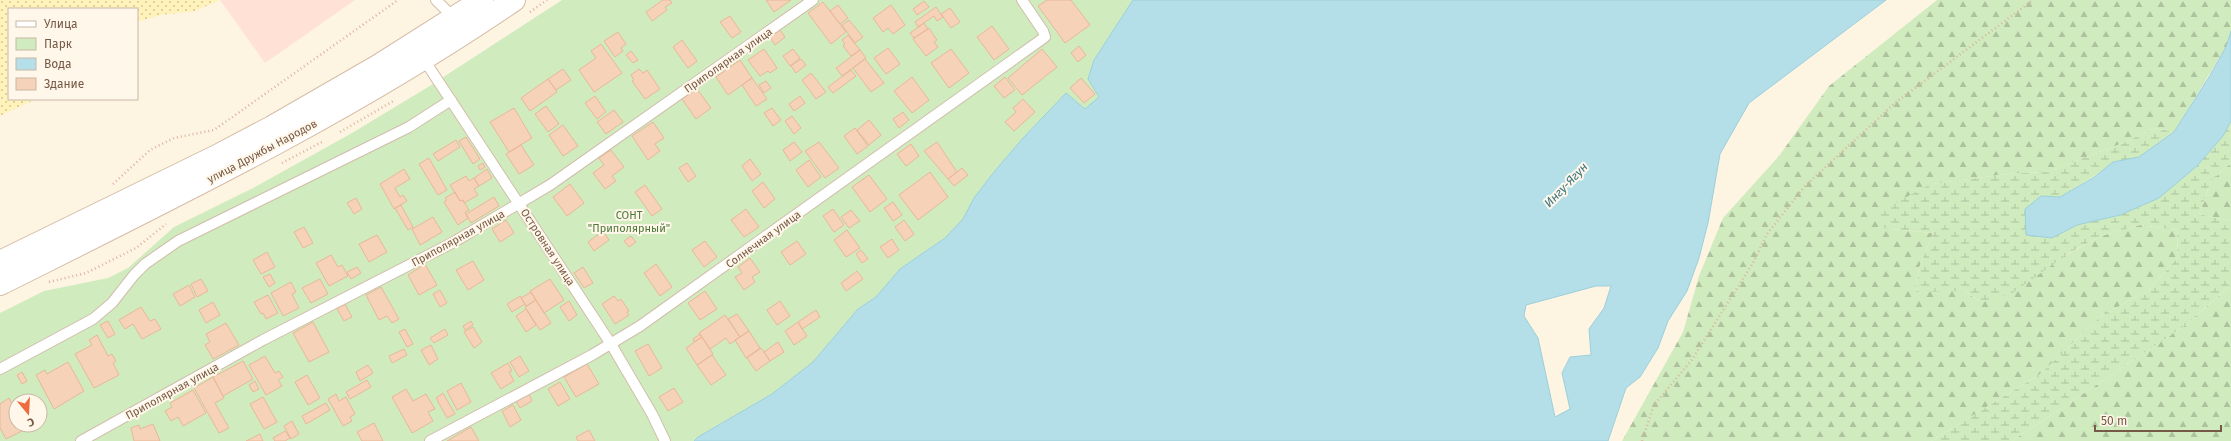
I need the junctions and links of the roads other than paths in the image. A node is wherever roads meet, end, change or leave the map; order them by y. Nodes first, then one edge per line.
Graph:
1 (436, 0) edge
2 (482, 0) edge
3 (514, 0) edge
4 (813, 0) edge
5 (1022, 0) edge
6 (454, 18) junction
7 (424, 58) junction
8 (451, 100) junction
9 (519, 203) junction
10 (0, 262) edge
11 (0, 284) edge
12 (611, 344) junction
13 (0, 369) edge
14 (81, 441) edge
15 (430, 441) edge
16 (665, 441) edge

1 - 6 lane
2 - 6 main road, улица Дружбы Народов
3 - 7 main road, улица Дружбы Народов
4 - 9 lane, Приполярная улица
5 - 12 lane, Солнечная улица
6 - 10 main road, улица Дружбы Народов
7 - 8 lane, Островная улица
7 - 11 main road, улица Дружбы Народов
8 - 9 lane, Островная улица
8 - 13 lane
9 - 12 lane, Островная улица
9 - 14 lane, Приполярная улица
12 - 15 lane, Солнечная улица
12 - 16 lane, Островная улица

